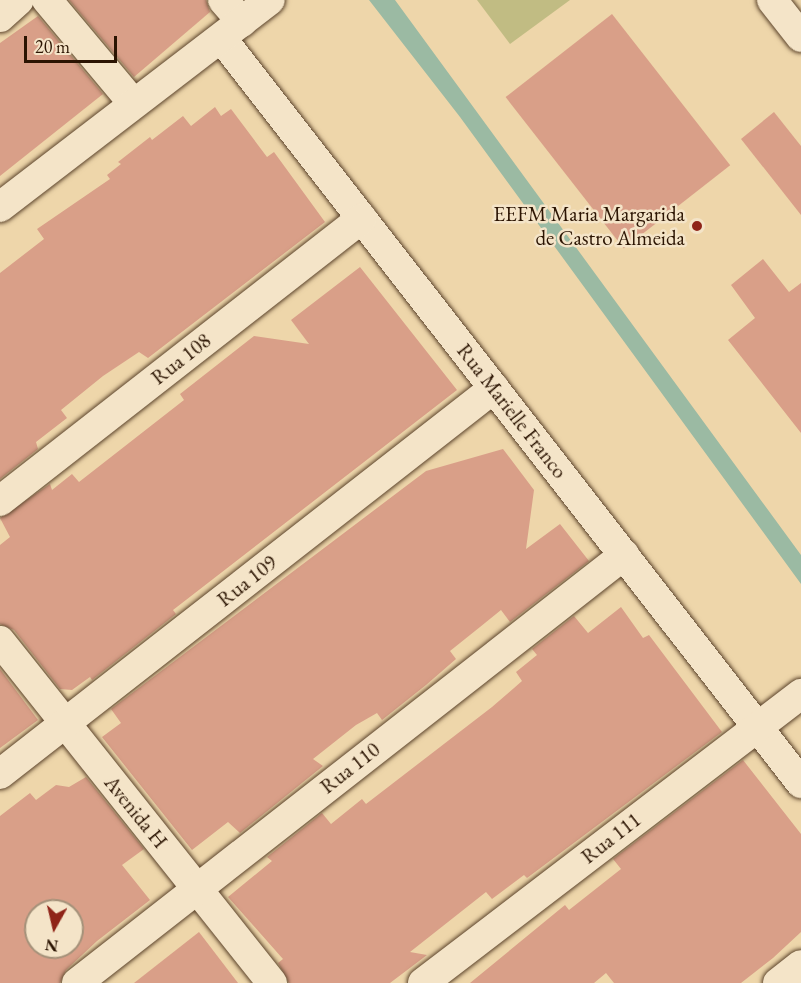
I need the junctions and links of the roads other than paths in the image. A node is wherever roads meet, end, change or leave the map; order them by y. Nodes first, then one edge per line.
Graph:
1 (19, 0) edge
2 (47, 0) edge
3 (270, 0) edge
4 (772, 0) edge
5 (0, 17) edge
6 (229, 20) edge
7 (801, 37) edge
8 (133, 103) junction
9 (0, 207) edge
10 (362, 218) junction
11 (494, 388) junction
12 (0, 501) edge
13 (624, 555) junction
14 (0, 641) edge
15 (801, 694) edge
16 (65, 723) junction
17 (757, 726) junction
18 (0, 774) edge
19 (801, 783) edge
20 (197, 888) junction
21 (801, 965) edge
22 (77, 983) edge
23 (272, 983) edge
24 (423, 983) edge
25 (778, 983) edge

1 - 5 street
2 - 8 street
3 - 6 street
4 - 7 street
6 - 8 street
6 - 10 street, Rua Marielle Franco
8 - 9 street
10 - 11 street, Rua Marielle Franco
10 - 12 street, Rua 108
11 - 13 street, Rua Marielle Franco
11 - 16 street, Rua 109
13 - 17 street, Rua Marielle Franco
13 - 20 street, Rua 110
14 - 16 street, Avenida H
15 - 17 street, Rua 111
16 - 18 street, Rua 109
16 - 20 street, Avenida H
17 - 19 street, Rua Marielle Franco
17 - 24 street, Rua 111
20 - 22 street, Rua 110
20 - 23 street, Avenida H
21 - 25 street

